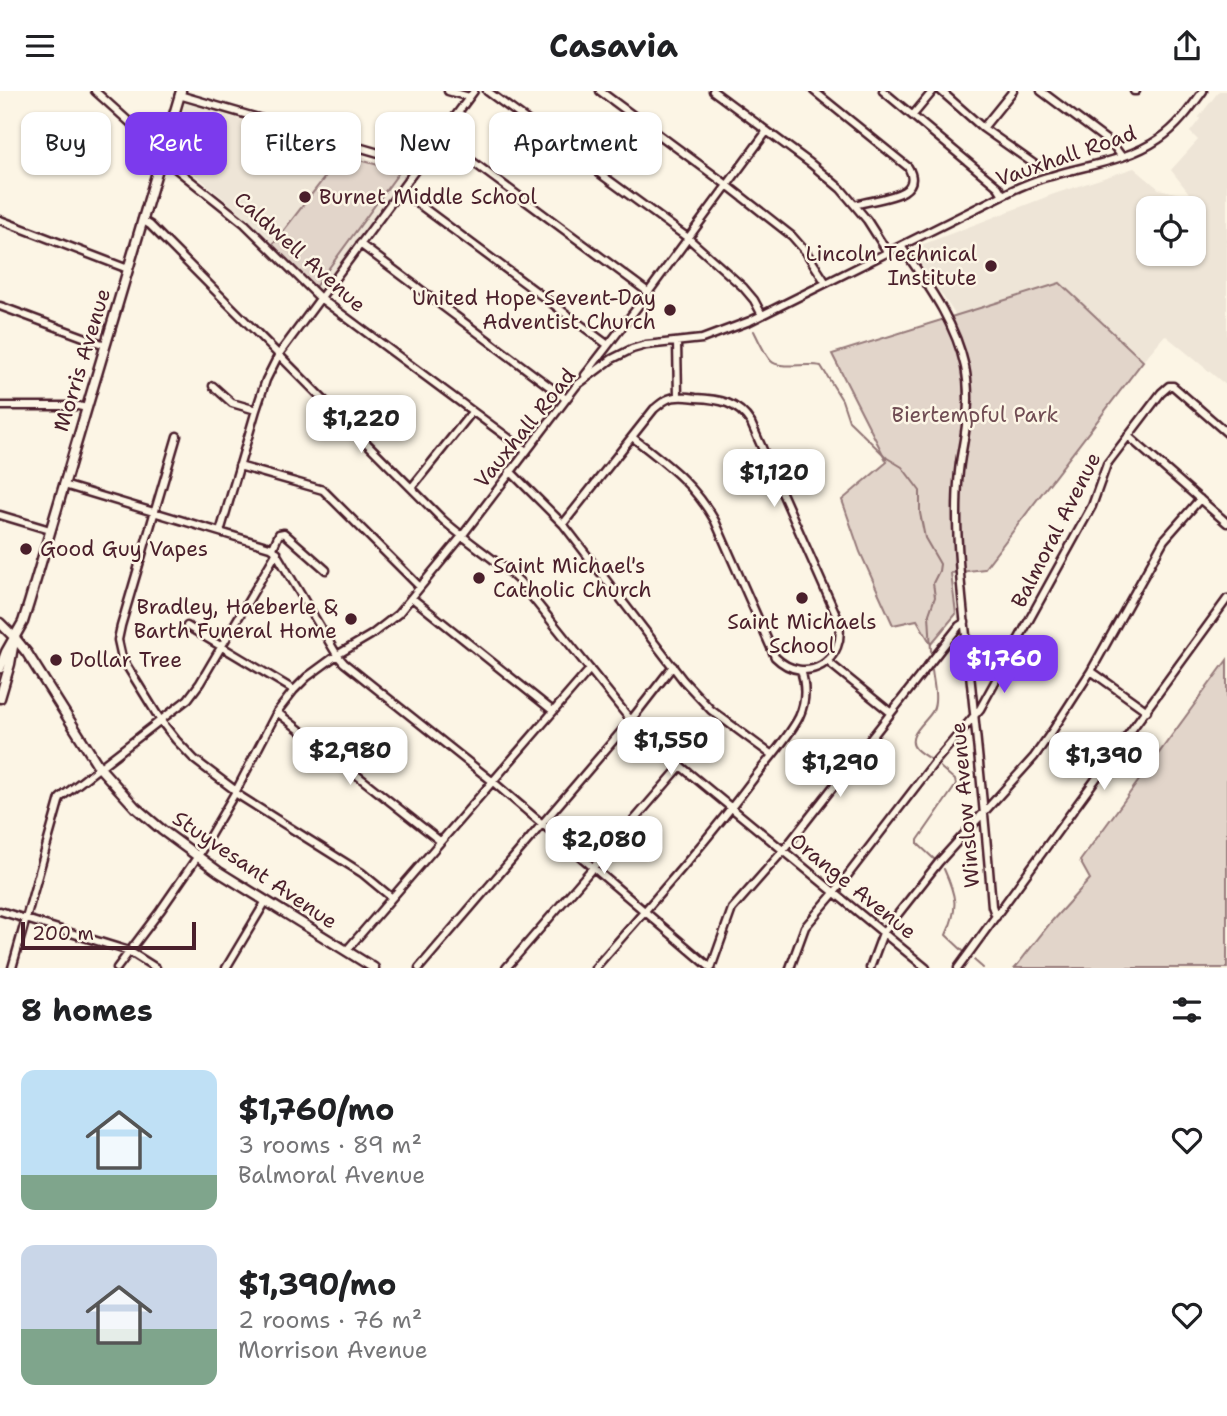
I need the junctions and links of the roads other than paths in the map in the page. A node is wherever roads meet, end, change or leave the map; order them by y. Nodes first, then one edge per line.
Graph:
1 (95, 91) edge
2 (448, 91) edge
3 (486, 91) edge
4 (600, 91) edge
5 (713, 91) edge
6 (814, 91) edge
7 (883, 91) edge
8 (933, 91) edge
9 (941, 91) edge
10 (1013, 91) edge
11 (1041, 91) edge
12 (1203, 91) edge
13 (180, 93) edge
14 (472, 94) edge
15 (174, 112) edge
16 (459, 112) edge
17 (913, 115) junction
18 (125, 118) edge
19 (983, 128) junction
20 (767, 131) junction
21 (375, 152) edge
22 (1122, 157) junction
23 (475, 163) edge
24 (1037, 166) dead end
25 (155, 175) edge
26 (184, 175) edge
27 (413, 175) edge
28 (727, 185) junction
29 (401, 191) junction
30 (1003, 195) junction
31 (855, 205) junction
32 (0, 220) edge
33 (142, 221) junction
34 (688, 238) junction
35 (360, 244) junction
36 (901, 246) junction
37 (888, 253) junction
38 (128, 269) junction
39 (826, 283) junction
40 (648, 292) junction
41 (320, 299) junction
42 (0, 306) edge
43 (762, 315) junction
44 (677, 342) junction
45 (105, 345) junction
46 (608, 345) junction
47 (279, 354) junction
48 (577, 385) junction
49 (213, 386) dead end
50 (678, 397) junction
51 (566, 399) junction
52 (0, 406) edge
53 (87, 408) junction
54 (256, 410) junction
55 (472, 412) junction
56 (1227, 433) edge
57 (177, 436) dead end
58 (1128, 436) junction
59 (632, 437) junction
60 (526, 451) junction
61 (239, 466) junction
62 (510, 471) junction
63 (64, 485) junction
64 (412, 487) junction
65 (1200, 499) junction
66 (156, 512) junction
67 (0, 515) edge
68 (1227, 523) edge
69 (563, 524) junction
70 (50, 530) junction
71 (220, 532) junction
72 (462, 536) junction
73 (275, 550) junction
74 (326, 570) dead end
75 (421, 587) junction
76 (412, 599) junction
77 (1227, 599) edge
78 (965, 622) junction
79 (0, 623) edge
80 (187, 626) dead end
81 (15, 638) junction
82 (222, 646) junction
83 (337, 655) junction
84 (827, 661) junction
85 (673, 666) junction
86 (0, 668) edge
87 (590, 669) junction
88 (802, 670) junction
89 (1091, 671) junction
90 (294, 690) junction
91 (0, 698) edge
92 (553, 711) junction
93 (1147, 711) junction
94 (277, 712) junction
95 (890, 712) junction
96 (975, 716) junction
97 (631, 720) junction
98 (161, 721) junction
99 (772, 755) junction
100 (99, 767) junction
101 (680, 767) junction
102 (492, 781) junction
103 (235, 792) junction
104 (731, 809) junction
105 (983, 812) junction
106 (543, 824) junction
107 (440, 841) junction
108 (783, 851) junction
109 (198, 856) junction
110 (593, 868) junction
111 (834, 893) junction
112 (391, 897) junction
113 (266, 901) junction
114 (0, 911) edge
115 (644, 912) junction
116 (996, 917) junction
117 (26, 919) junction
118 (883, 933) junction
119 (128, 951) junction
120 (346, 951) junction
121 (12, 968) edge
122 (117, 968) edge
123 (156, 968) edge
124 (226, 968) edge
125 (374, 968) edge
126 (419, 968) edge
127 (506, 968) edge
128 (595, 968) edge
129 (711, 968) edge
130 (790, 968) edge
131 (870, 968) edge
132 (926, 968) edge
133 (958, 968) edge

1 - 18 street, Caldwell Avenue
2 - 14 street
3 - 34 street
4 - 28 street
5 - 20 street
6 - 31 street
7 - 17 street
8 - 17 street
9 - 19 street
10 - 19 street
11 - 22 street
12 - 22 street, Vauxhall Road
13 - 15 main road, Morris Avenue
13 - 21 street
14 - 16 street
17 - 30 street
19 - 24 street
20 - 28 street
20 - 31 street
22 - 30 street, Vauxhall Road
23 - 40 street
25 - 33 main road, Morris Avenue
26 - 41 street, Caldwell Avenue
27 - 29 street
28 - 34 street
28 - 39 street
29 - 35 street
29 - 46 street
30 - 36 street, Vauxhall Road
31 - 37 street
32 - 38 street
33 - 38 main road, Morris Avenue
33 - 47 street, Orange Avenue
34 - 40 street
34 - 43 street
35 - 41 street
35 - 51 street
36 - 37 street, Vauxhall Road
36 - 78 street, Winslow Avenue
37 - 39 street, Vauxhall Road
38 - 45 main road, Morris Avenue
39 - 43 street, Vauxhall Road
40 - 46 street
41 - 47 street
41 - 55 street, Caldwell Avenue
42 - 45 street
43 - 44 street, Vauxhall Road
44 - 48 street, Vauxhall Road
44 - 50 street
45 - 53 main road, Morris Avenue
46 - 48 street
47 - 54 street
47 - 64 street, Orange Avenue
48 - 51 street, Vauxhall Road
49 - 54 street
50 - 59 street
50 - 84 street
51 - 60 street, Vauxhall Road
52 - 53 street
53 - 63 main road, Morris Avenue
54 - 61 street
55 - 60 street, Caldwell Avenue
55 - 64 street
56 - 58 street, Balmoral Avenue
57 - 66 street
58 - 65 street
58 - 96 street, Balmoral Avenue
59 - 69 street
59 - 88 street
60 - 62 street, Vauxhall Road
61 - 71 street
61 - 75 street
62 - 69 street
62 - 72 street, Vauxhall Road
63 - 66 street
63 - 70 main road, Morris Avenue
64 - 72 street, Orange Avenue
65 - 68 street
65 - 89 street
66 - 71 street
66 - 98 street
67 - 70 street
69 - 85 street
70 - 81 main road, Morris Avenue
71 - 73 street
72 - 75 street, Vauxhall Road
72 - 87 street, Orange Avenue
73 - 74 street
73 - 82 street
73 - 83 street
75 - 76 street, Vauxhall Road
76 - 83 street, Vauxhall Road
76 - 92 street
77 - 93 street
78 - 95 street
78 - 96 street, Winslow Avenue
79 - 81 main road, Stuyvesant Avenue
80 - 82 street
81 - 86 main road, Morris Avenue
81 - 91 main road, Morris Avenue
81 - 100 main road, Stuyvesant Avenue
82 - 90 street
82 - 98 street
83 - 90 street, Vauxhall Road
83 - 102 street
84 - 88 street
84 - 95 street
85 - 97 street
85 - 99 street
87 - 92 street
87 - 97 street, Orange Avenue
88 - 99 street
89 - 93 street
89 - 105 street
90 - 94 street, Vauxhall Road
92 - 102 street
93 - 116 street
94 - 103 street, Vauxhall Road
94 - 107 street
95 - 108 street
96 - 105 street, Winslow Avenue
96 - 111 street, Balmoral Avenue
97 - 101 street, Orange Avenue
97 - 106 street
98 - 100 street
98 - 103 street
99 - 104 street
100 - 109 main road, Stuyvesant Avenue
100 - 117 street
101 - 104 street, Orange Avenue
101 - 110 street
102 - 106 street
102 - 107 street
103 - 109 street, Vauxhall Road
103 - 112 street
104 - 108 street, Orange Avenue
104 - 115 street
105 - 116 street, Winslow Avenue
105 - 118 street
106 - 110 street
106 - 126 street
107 - 112 street
108 - 111 street, Orange Avenue
108 - 129 street
109 - 113 main road, Stuyvesant Avenue
109 - 119 street, Vauxhall Road
110 - 115 street
110 - 127 street
111 - 118 street, Orange Avenue
111 - 130 street, Balmoral Avenue
112 - 120 street
113 - 120 main road, Stuyvesant Avenue
113 - 124 street
114 - 117 street
115 - 128 street
115 - 129 street
116 - 133 street
117 - 119 street
117 - 121 street
118 - 131 street
118 - 132 street, Orange Avenue
119 - 122 street, Vauxhall Road
119 - 123 street
120 - 125 main road, Stuyvesant Avenue

